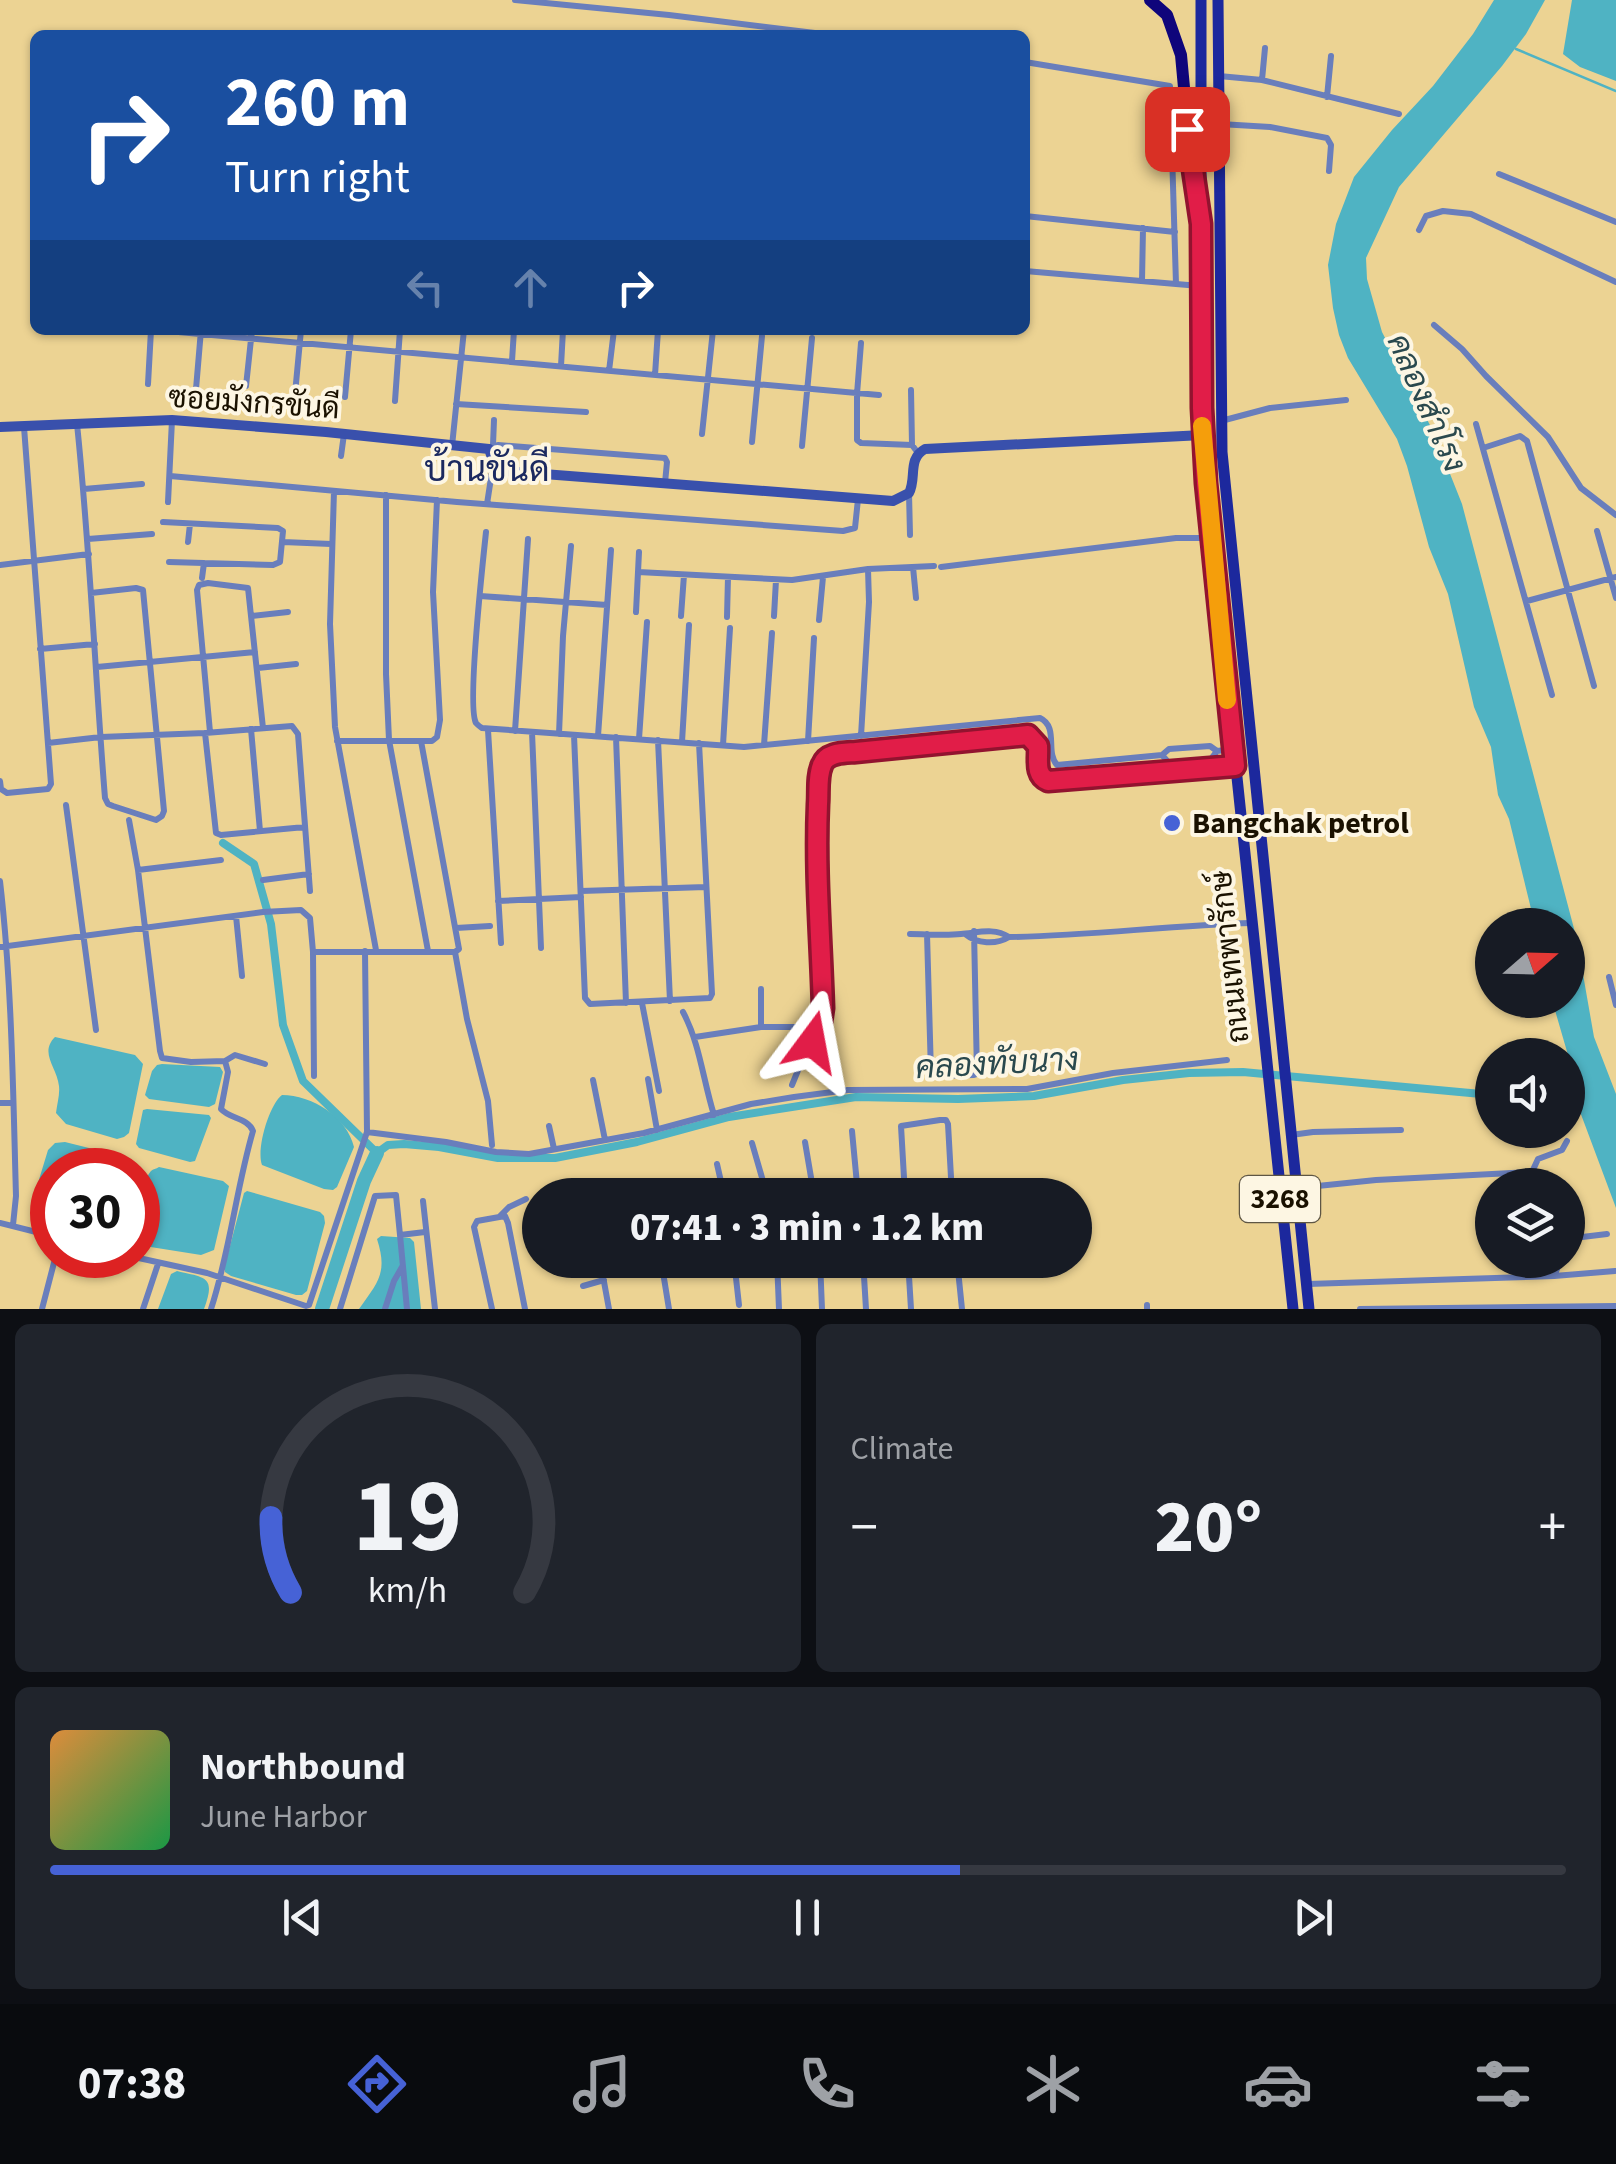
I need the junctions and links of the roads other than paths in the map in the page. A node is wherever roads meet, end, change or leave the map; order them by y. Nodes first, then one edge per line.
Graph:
1 (515, 0) edge
2 (1150, 0) edge
3 (1202, 0) edge
4 (1218, 0) edge
5 (790, 30) edge
6 (1265, 48) dead end
7 (1331, 56) dead end
8 (1030, 63) edge
9 (1218, 76) junction
10 (1262, 80) junction
11 (1327, 96) junction
12 (1399, 114) dead end
13 (1219, 124) junction
14 (1329, 171) dead end
15 (1499, 174) dead end
16 (1030, 217) edge
17 (1616, 222) edge
18 (1201, 224) junction
19 (1143, 228) junction
20 (1419, 230) dead end
21 (1175, 232) junction
22 (1030, 271) edge
23 (1142, 281) junction
24 (1616, 282) edge
25 (1176, 284) junction
26 (1201, 286) junction
27 (1434, 325) dead end
28 (153, 335) edge
29 (200, 335) edge
30 (251, 335) edge
31 (257, 335) edge
32 (301, 335) edge
33 (350, 335) edge
34 (400, 335) edge
35 (463, 335) edge
36 (514, 335) edge
37 (563, 335) edge
38 (613, 335) edge
39 (658, 335) edge
40 (712, 335) edge
41 (762, 336) dead end
42 (812, 338) dead end
43 (300, 342) junction
44 (861, 343) dead end
45 (349, 348) junction
46 (398, 352) junction
47 (460, 357) junction
48 (512, 362) junction
49 (561, 366) junction
50 (609, 371) junction
51 (654, 375) junction
52 (708, 380) junction
53 (148, 384) dead end
54 (758, 384) junction
55 (246, 386) dead end
56 (196, 388) dead end
57 (806, 389) junction
58 (911, 390) dead end
59 (295, 394) dead end
60 (857, 394) junction
61 (880, 395) dead end
62 (345, 397) dead end
63 (1346, 400) dead end
64 (394, 402) dead end
65 (456, 404) junction
66 (586, 412) dead end
67 (172, 420) junction
68 (494, 420) dead end
69 (1221, 421) junction
70 (78, 424) junction
71 (1476, 424) dead end
72 (0, 426) edge
73 (24, 426) junction
74 (344, 434) junction
75 (702, 434) dead end
76 (1203, 435) junction
77 (752, 442) dead end
78 (452, 446) junction
79 (802, 446) dead end
80 (491, 447) junction
81 (1483, 448) junction
82 (915, 449) junction
83 (341, 456) dead end
84 (493, 464) junction
85 (170, 476) junction
86 (142, 484) dead end
87 (664, 484) junction
88 (84, 489) junction
89 (334, 491) junction
90 (910, 494) junction
91 (386, 495) junction
92 (858, 499) junction
93 (436, 500) junction
94 (168, 502) dead end
95 (487, 504) junction
96 (1616, 515) edge
97 (163, 522) dead end
98 (190, 524) junction
99 (1597, 531) dead end
100 (486, 532) dead end
101 (152, 534) dead end
102 (910, 535) dead end
103 (1212, 538) junction
104 (88, 539) junction
105 (528, 539) dead end
106 (188, 542) dead end
107 (283, 542) junction
108 (331, 544) junction
109 (572, 546) dead end
110 (610, 550) dead end
111 (640, 552) dead end
112 (89, 554) junction
113 (35, 561) junction
114 (168, 562) dead end
115 (204, 563) junction
116 (0, 564) edge
117 (913, 566) junction
118 (868, 569) junction
119 (638, 572) junction
120 (684, 574) junction
121 (728, 577) junction
122 (823, 577) junction
123 (202, 578) dead end
124 (1613, 578) edge
125 (776, 580) junction
126 (1568, 589) junction
127 (92, 593) junction
128 (480, 596) junction
129 (916, 598) dead end
130 (1616, 598) edge
131 (524, 599) junction
132 (1527, 601) junction
133 (566, 602) junction
134 (607, 605) junction
135 (288, 612) dead end
136 (636, 612) dead end
137 (252, 616) junction
138 (682, 616) dead end
139 (774, 616) dead end
140 (726, 617) dead end
141 (819, 620) dead end
142 (648, 622) dead end
143 (688, 625) dead end
144 (730, 628) dead end
145 (772, 633) dead end
146 (814, 638) dead end
147 (95, 644) junction
148 (40, 649) junction
149 (256, 652) junction
150 (1242, 657) junction
151 (202, 658) junction
152 (1223, 659) junction
153 (150, 664) junction
154 (296, 664) dead end
155 (97, 667) junction
156 (257, 668) junction
157 (1594, 686) dead end
158 (1552, 694) dead end
159 (263, 728) junction
160 (251, 729) junction
161 (488, 730) junction
162 (515, 731) junction
163 (532, 732) junction
164 (208, 733) junction
165 (559, 734) junction
166 (574, 735) junction
167 (156, 736) junction
168 (598, 736) junction
169 (860, 736) junction
170 (102, 737) junction
171 (616, 737) junction
172 (639, 739) junction
173 (390, 740) junction
174 (658, 740) junction
175 (337, 741) junction
176 (421, 741) junction
177 (808, 741) junction
178 (682, 742) junction
179 (48, 743) junction
180 (699, 743) junction
181 (723, 745) junction
182 (764, 746) junction
183 (1233, 749) junction
184 (1216, 751) junction
185 (1162, 755) junction
186 (1235, 766) junction
187 (0, 781) edge
188 (66, 806) dead end
189 (129, 820) dead end
190 (305, 827) junction
191 (260, 831) junction
192 (221, 860) dead end
193 (138, 870) junction
194 (309, 874) junction
195 (263, 880) dead end
196 (0, 881) edge
197 (706, 887) junction
198 (665, 888) junction
199 (622, 890) junction
200 (310, 891) dead end
201 (581, 894) junction
202 (539, 900) junction
203 (498, 901) junction
204 (236, 916) junction
205 (1252, 923) junction
206 (490, 926) dead end
207 (145, 928) junction
208 (456, 928) junction
209 (974, 931) junction
210 (910, 934) dead end
211 (926, 934) junction
212 (965, 934) junction
213 (82, 936) junction
214 (1009, 937) junction
215 (974, 941) junction
216 (501, 943) dead end
217 (4, 946) edge
218 (541, 948) dead end
219 (376, 950) junction
220 (365, 951) junction
221 (428, 951) junction
222 (313, 952) junction
223 (455, 952) junction
224 (242, 976) dead end
225 (1609, 977) dead end
226 (761, 989) dead end
227 (670, 1001) junction
228 (626, 1003) junction
229 (642, 1003) junction
230 (1616, 1005) edge
231 (683, 1012) dead end
232 (0, 1024) edge
233 (10, 1024) junction
234 (762, 1027) junction
235 (812, 1027) junction
236 (96, 1030) dead end
237 (695, 1037) junction
238 (1227, 1060) dead end
239 (226, 1061) junction
240 (265, 1064) dead end
241 (314, 1076) dead end
242 (648, 1079) dead end
243 (594, 1080) dead end
244 (792, 1085) dead end
245 (660, 1091) dead end
246 (0, 1103) edge
247 (13, 1104) junction
248 (714, 1114) junction
249 (550, 1126) dead end
250 (657, 1130) junction
251 (852, 1130) dead end
252 (1401, 1130) dead end
253 (366, 1132) junction
254 (1290, 1135) junction
255 (605, 1140) junction
256 (805, 1142) dead end
257 (752, 1143) dead end
258 (492, 1145) dead end
259 (1563, 1148) edge
260 (554, 1150) junction
261 (717, 1164) dead end
262 (1534, 1168) edge
263 (1475, 1175) edge
264 (720, 1178) edge
265 (761, 1178) edge
266 (811, 1178) edge
267 (856, 1178) edge
268 (904, 1178) edge
269 (951, 1178) edge
270 (1297, 1188) junction
271 (423, 1201) dead end
272 (522, 1201) edge
273 (500, 1216) junction
274 (0, 1222) edge
275 (13, 1225) junction
276 (30, 1230) edge
277 (425, 1232) junction
278 (1607, 1234) dead end
279 (400, 1236) junction
280 (1585, 1237) edge
281 (160, 1264) edge
282 (403, 1266) junction
283 (1615, 1272) edge
284 (1585, 1274) edge
285 (50, 1278) edge
286 (153, 1278) edge
287 (219, 1278) junction
288 (664, 1278) edge
289 (736, 1278) edge
290 (778, 1278) edge
291 (821, 1278) edge
292 (864, 1278) edge
293 (909, 1278) edge
294 (959, 1278) edge
295 (1492, 1278) edge
296 (604, 1280) joint
297 (1307, 1284) junction
298 (583, 1286) dead end
299 (739, 1305) dead end
300 (1616, 1306) edge
301 (1569, 1308) edge
302 (42, 1309) edge
303 (143, 1309) edge
304 (211, 1309) edge
305 (340, 1309) edge
306 (384, 1309) edge
307 (407, 1309) edge
308 (434, 1309) edge
309 (492, 1309) edge
310 (526, 1309) edge
311 (610, 1309) edge
312 (669, 1309) edge
313 (779, 1309) edge
314 (822, 1309) edge
315 (866, 1309) edge
316 (911, 1309) edge
317 (962, 1309) edge
318 (1293, 1309) edge
319 (1310, 1309) edge
320 (1360, 1309) edge

1 - 5 street
2 - 18 highway
3 - 18 main road, ถนนเทพารักษ์ / 3268
4 - 9 main road, ถนนเทพารักษ์ / 3268
6 - 10 street
7 - 11 street
8 - 21 street
9 - 10 street
9 - 13 main road, ถนนเทพารักษ์ / 3268
10 - 11 street
11 - 12 street
13 - 14 street
13 - 69 main road, ถนนเทพารักษ์ / 3268
15 - 17 street
16 - 19 street
18 - 26 main road, ถนนเทพารักษ์ / 3268
19 - 21 street
19 - 23 street
20 - 24 street
21 - 25 street
22 - 23 street
23 - 25 street
25 - 26 street
26 - 76 main road, ถนนเทพารักษ์ / 3268
27 - 96 street
28 - 53 street
29 - 56 street
30 - 55 street
31 - 43 street
32 - 43 street
33 - 45 street
34 - 46 street
35 - 47 street
36 - 48 street
37 - 49 street
38 - 50 street
39 - 51 street
40 - 52 street
41 - 54 street
42 - 57 street
43 - 45 street
43 - 59 street
44 - 60 street
45 - 46 street
45 - 62 street
46 - 47 street
46 - 64 street
47 - 48 street
47 - 65 street
48 - 49 street
49 - 50 street
50 - 51 street
51 - 52 street
52 - 54 street
52 - 75 street
54 - 57 street
54 - 77 street
57 - 60 street
57 - 79 street
58 - 82 street
60 - 61 street
60 - 82 street
63 - 69 street
65 - 66 street
65 - 78 street
67 - 70 street, ซอยมังกรขันดี
67 - 74 street, ซอยมังกรขันดี
67 - 85 street
68 - 80 street
69 - 150 main road, ถนนเทพารักษ์ / 3268
70 - 73 street, ซอยมังกรขันดี
70 - 88 street
71 - 81 street
72 - 73 street, ซอยมังกรขันดี
73 - 113 street
74 - 78 street, ซอยมังกรขันดี
74 - 83 street
76 - 82 street
76 - 103 main road, ถนนเทพารักษ์ / 3268
78 - 80 street, ซอยมังกรขันดี
80 - 84 street
80 - 87 street
81 - 126 street
81 - 132 street
82 - 90 street
84 - 87 street
84 - 95 street
85 - 89 street
85 - 94 street
86 - 88 street
87 - 92 street
88 - 104 street
89 - 91 street
89 - 108 street
90 - 92 street
90 - 102 street
91 - 93 street
91 - 173 street
92 - 95 street
93 - 95 street
93 - 176 street
97 - 98 street
98 - 106 street
98 - 107 street
99 - 124 street
100 - 128 street
101 - 104 street
103 - 117 street
103 - 152 main road, ถนนเทพารักษ์ / 3268
104 - 112 street
105 - 131 street
107 - 108 street
107 - 115 street
108 - 175 street
109 - 133 street
110 - 134 street
111 - 119 street
112 - 113 street
112 - 127 street
113 - 116 street
113 - 148 street
114 - 115 street
115 - 123 street
117 - 118 street
117 - 129 street
118 - 122 street
118 - 169 street
119 - 120 street
119 - 136 street
120 - 121 street
120 - 138 street
121 - 125 street
121 - 140 street
122 - 125 street
122 - 141 street
124 - 126 street
124 - 130 street
125 - 139 street
126 - 132 street
126 - 157 street
127 - 147 street
127 - 153 street
128 - 131 street
128 - 161 street
131 - 133 street
131 - 162 street
132 - 158 street
133 - 134 street
133 - 165 street
134 - 168 street
135 - 137 street
137 - 149 street
137 - 151 street
142 - 172 street
143 - 178 street
144 - 181 street
145 - 182 street
146 - 177 street
147 - 148 street
147 - 155 street
148 - 179 street
149 - 151 street
149 - 156 street
150 - 152 street
150 - 254 main road, ถนนเทพารักษ์ / 3268
151 - 153 street
151 - 164 street
152 - 183 main road, ถนนเทพารักษ์ / 3268
153 - 155 street
153 - 167 street
154 - 156 street
155 - 170 street
156 - 159 street
159 - 160 street
159 - 190 street
160 - 164 street
160 - 191 street
161 - 162 street
161 - 203 street
162 - 163 street
163 - 165 street
163 - 202 street
164 - 167 street
164 - 191 street
165 - 166 street
166 - 168 street
166 - 201 street
167 - 170 street
167 - 170 street
168 - 171 street
169 - 177 street
169 - 185 street
170 - 179 street
171 - 172 street
171 - 199 street
172 - 174 street
173 - 175 street
173 - 176 street
173 - 221 street
174 - 178 street
174 - 198 street
175 - 219 street
176 - 208 street
177 - 182 street
178 - 180 street
179 - 187 street
180 - 181 street
180 - 197 street
181 - 182 street
183 - 184 street
183 - 186 main road, ถนนเทพารักษ์ / 3268
184 - 185 street
184 - 185 street
186 - 205 main road, ถนนเทพารักษ์ / 3268
186 - 235 street
188 - 213 street
189 - 193 street
190 - 191 street
190 - 194 street
192 - 193 street
193 - 207 street
194 - 195 street
194 - 200 street
196 - 217 street
197 - 198 street
197 - 227 street
198 - 199 street
198 - 227 street
199 - 201 street
199 - 228 street
201 - 202 street
201 - 228 street
202 - 203 street
202 - 218 street
203 - 216 street
204 - 207 street
204 - 222 street
204 - 224 street
205 - 214 street
205 - 318 main road, ถนนเทพารักษ์ / 3268
206 - 208 street
207 - 213 street
207 - 239 street
208 - 223 street
209 - 212 street
209 - 214 street
209 - 215 street
210 - 211 street
211 - 212 street
211 - 215 street
212 - 215 street
213 - 217 street
213 - 236 street
214 - 215 street
217 - 233 street
219 - 220 street
219 - 221 street
220 - 222 street
220 - 253 street
221 - 223 street
222 - 241 street
223 - 258 street
225 - 230 street
226 - 234 street
227 - 229 street
228 - 229 street
229 - 245 street
231 - 237 street
232 - 233 street
233 - 247 street
234 - 235 street
234 - 237 street
235 - 244 street
237 - 248 street
238 - 248 street
239 - 240 street
239 - 287 street
242 - 250 street
243 - 255 street
246 - 247 street
247 - 275 street
248 - 250 street
249 - 260 street
250 - 255 street
251 - 267 street
252 - 254 street
253 - 260 street
253 - 287 street
254 - 270 main road, ถนนเทพารักษ์ / 3268
255 - 260 street
256 - 266 street
257 - 265 street
259 - 262 street
261 - 264 street
263 - 270 street
268 - 269 street
270 - 297 main road, ถนนเทพารักษ์ / 3268
271 - 277 street
272 - 273 street
273 - 309 street
273 - 310 street
274 - 275 street
275 - 276 street
277 - 279 street
277 - 308 street
278 - 280 street
279 - 282 street
279 - 305 street
281 - 287 street
282 - 306 street
282 - 307 street
283 - 284 street
285 - 302 street
286 - 303 street
287 - 304 street
288 - 312 street
289 - 299 street
290 - 313 street
291 - 314 street
292 - 315 street
293 - 316 street
294 - 317 street
295 - 297 street
296 - 298 street
296 - 311 street
297 - 319 main road, ถนนเทพารักษ์ / 3268
300 - 301 street
301 - 320 street

